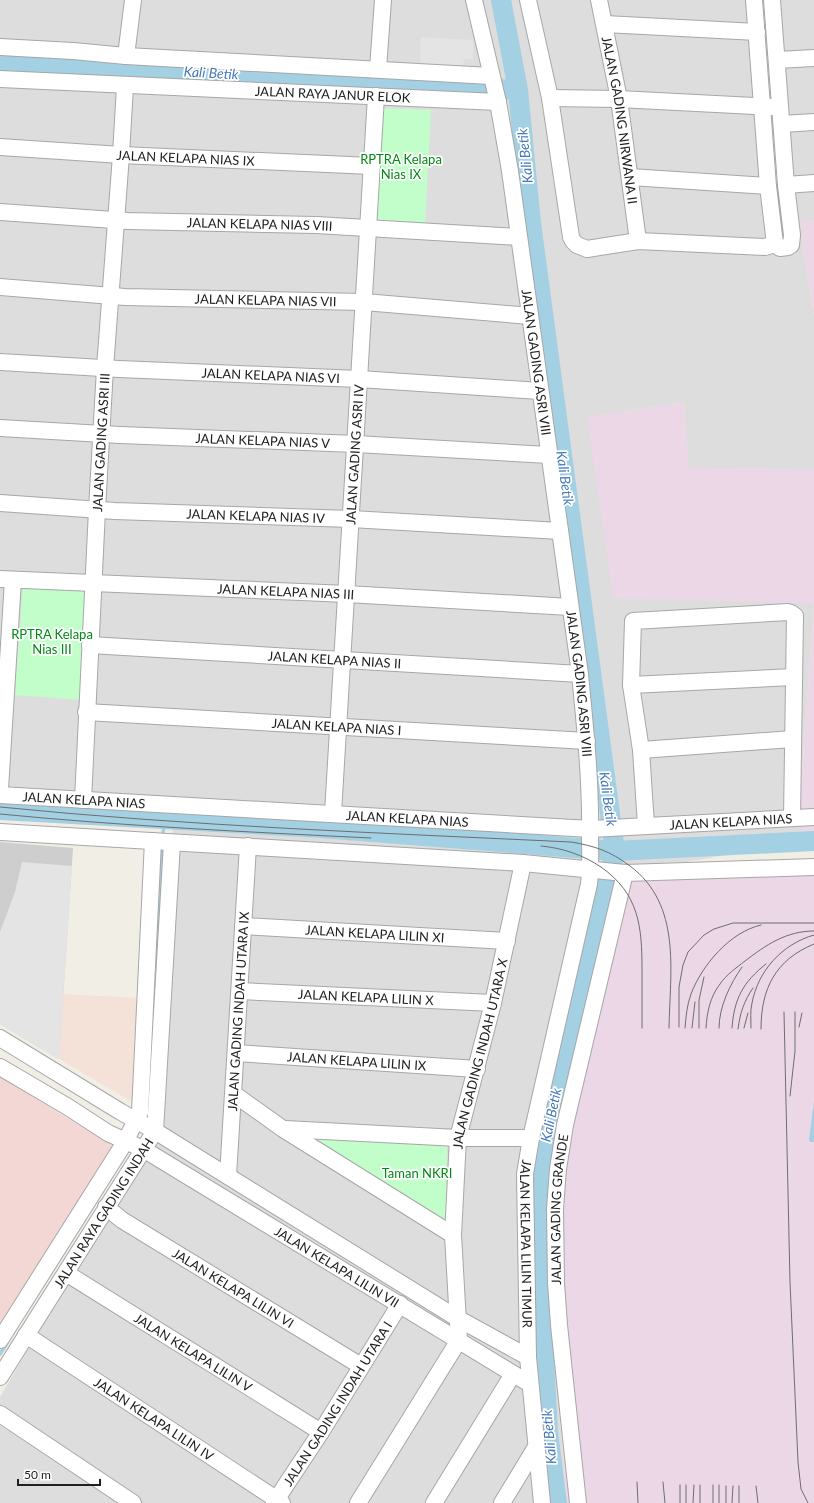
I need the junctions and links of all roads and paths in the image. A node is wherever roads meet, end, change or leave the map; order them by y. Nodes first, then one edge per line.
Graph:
1 (133, 0) edge
2 (383, 0) edge
3 (474, 0) edge
4 (528, 0) edge
5 (599, 0) edge
6 (754, 0) edge
7 (772, 0) edge
8 (605, 24) junction
9 (757, 32) junction
10 (0, 47) edge
11 (126, 56) junction
12 (814, 58) edge
13 (777, 60) junction
14 (378, 69) junction
15 (491, 77) junction
16 (0, 79) edge
17 (124, 86) junction
18 (376, 96) junction
19 (550, 98) junction
20 (619, 99) junction
21 (498, 101) junction
22 (763, 106) junction
23 (781, 108) junction
24 (814, 122) edge
25 (782, 124) junction
26 (0, 147) edge
27 (121, 155) junction
28 (372, 166) junction
29 (630, 177) junction
30 (814, 183) edge
31 (786, 185) junction
32 (768, 186) junction
33 (0, 212) edge
34 (116, 220) junction
35 (368, 228) junction
36 (519, 237) junction
37 (638, 241) junction
38 (775, 244) junction
39 (0, 287) edge
40 (112, 295) junction
41 (364, 302) junction
42 (530, 316) junction
43 (0, 362) edge
44 (105, 368) junction
45 (360, 379) junction
46 (540, 391) junction
47 (0, 428) edge
48 (102, 434) junction
49 (356, 444) junction
50 (549, 455) junction
51 (0, 503) edge
52 (97, 510) junction
53 (351, 519) junction
54 (560, 531) junction
55 (7, 580) edge
56 (93, 584) junction
57 (347, 594) junction
58 (570, 607) junction
59 (4, 638) edge
60 (90, 645) junction
61 (343, 660) junction
62 (580, 674) junction
63 (794, 677) junction
64 (631, 685) junction
65 (2, 705) edge
66 (86, 712) junction
67 (339, 727) junction
68 (793, 739) junction
69 (587, 741) junction
70 (641, 750) junction
71 (0, 789) edge
72 (0, 795) edge
73 (83, 800) junction
74 (333, 813) junction
75 (814, 817) edge
76 (792, 818) junction
77 (646, 826) junction
78 (595, 830) junction
79 (0, 832) edge
80 (153, 841) junction
81 (172, 843) junction
82 (248, 846) junction
83 (523, 863) junction
84 (592, 865) junction
85 (814, 867) edge
86 (619, 873) junction
87 (243, 926) junction
88 (507, 941) junction
89 (240, 991) junction
90 (493, 1003) junction
91 (0, 1038) edge
92 (236, 1053) junction
93 (0, 1067) edge
94 (477, 1069) junction
95 (234, 1094) junction
96 (136, 1120) junction
97 (283, 1128) junction
98 (155, 1131) junction
99 (458, 1138) junction
100 (531, 1138) junction
101 (125, 1142) junction
102 (143, 1149) junction
103 (228, 1176) junction
104 (106, 1207) junction
105 (453, 1235) junction
106 (66, 1274) junction
107 (400, 1304) junction
108 (457, 1318) junction
109 (26, 1335) junction
110 (0, 1340) edge
111 (459, 1340) junction
112 (528, 1357) junction
113 (361, 1366) junction
114 (513, 1374) junction
115 (0, 1377) edge
116 (530, 1384) junction
117 (0, 1414) edge
118 (321, 1432) junction
119 (536, 1447) junction
120 (277, 1502) edge
121 (133, 1503) edge
122 (358, 1503) edge
123 (434, 1503) edge
124 (502, 1503) edge
125 (542, 1503) edge
126 (578, 1503) edge

1 - 11 street
2 - 14 street
3 - 15 street, JALAN GADING ASRI VIII
4 - 19 street
5 - 8 street, JALAN GADING NIRWANA II
6 - 9 street
7 - 13 street
8 - 9 street
8 - 20 street, JALAN GADING NIRWANA II
9 - 22 street
10 - 11 street, JALAN RAYA JANUR ELOK
11 - 14 street, JALAN RAYA JANUR ELOK
12 - 13 street
13 - 23 street
14 - 15 street, JALAN RAYA JANUR ELOK
15 - 21 street, JALAN GADING ASRI VIII
16 - 17 street, JALAN RAYA JANUR ELOK
17 - 18 street, JALAN RAYA JANUR ELOK
17 - 27 street, JALAN GADING ASRI III
18 - 21 street, JALAN RAYA JANUR ELOK
18 - 28 street, JALAN GADING ASRI IV
19 - 20 street
19 - 37 street
20 - 22 street
20 - 29 street, JALAN GADING NIRWANA II
21 - 36 street, JALAN GADING ASRI VIII
22 - 23 street
22 - 32 street
23 - 25 street
24 - 25 street
25 - 31 street
26 - 27 street, JALAN KELAPA NIAS IX
27 - 28 street, JALAN KELAPA NIAS IX
27 - 34 street, JALAN GADING ASRI III
28 - 35 street, JALAN GADING ASRI IV
29 - 32 street
29 - 37 street, JALAN GADING NIRWANA II
30 - 31 street
31 - 38 street
32 - 38 street
33 - 34 street, JALAN KELAPA NIAS VIII
34 - 35 street, JALAN KELAPA NIAS VIII
34 - 40 street, JALAN GADING ASRI III
35 - 36 street, JALAN KELAPA NIAS VIII
35 - 41 street, JALAN GADING ASRI IV
36 - 42 street, JALAN GADING ASRI VIII
37 - 38 street
39 - 40 street, JALAN KELAPA NIAS VII
40 - 41 street, JALAN KELAPA NIAS VII
40 - 44 street, JALAN GADING ASRI III
41 - 42 street, JALAN KELAPA NIAS VII
41 - 45 street, JALAN GADING ASRI IV
42 - 46 street, JALAN GADING ASRI VIII
43 - 44 street, JALAN KELAPA NIAS VI
44 - 45 street, JALAN KELAPA NIAS VI
44 - 48 street, JALAN GADING ASRI III
45 - 46 street, JALAN KELAPA NIAS VI
45 - 49 street, JALAN GADING ASRI IV
46 - 50 street, JALAN GADING ASRI VIII
47 - 48 street, JALAN KELAPA NIAS V
48 - 49 street, JALAN KELAPA NIAS V
48 - 52 street, JALAN GADING ASRI III
49 - 50 street, JALAN KELAPA NIAS V
49 - 53 street, JALAN GADING ASRI IV
50 - 54 street, JALAN GADING ASRI VIII
51 - 52 street, JALAN KELAPA NIAS IV
52 - 53 street, JALAN KELAPA NIAS IV
52 - 56 street, JALAN GADING ASRI III
53 - 54 street, JALAN KELAPA NIAS IV
53 - 57 street, JALAN GADING ASRI IV
54 - 58 street, JALAN GADING ASRI VIII
55 - 56 street, JALAN KELAPA NIAS III
55 - 59 street
56 - 57 street, JALAN KELAPA NIAS III
56 - 60 street, JALAN GADING ASRI III
57 - 58 street, JALAN KELAPA NIAS III
57 - 61 street, JALAN GADING ASRI IV
58 - 62 street, JALAN GADING ASRI VIII
59 - 65 street
60 - 61 street, JALAN KELAPA NIAS II
60 - 66 street, JALAN GADING ASRI III
61 - 62 street, JALAN KELAPA NIAS II
61 - 67 street, JALAN GADING ASRI IV
62 - 69 street, JALAN GADING ASRI VIII
63 - 64 street
63 - 64 street
63 - 68 street
64 - 70 street
65 - 71 street
66 - 67 street, JALAN KELAPA NIAS I
66 - 73 street, JALAN GADING ASRI III
67 - 69 street, JALAN KELAPA NIAS I
67 - 74 street, JALAN GADING ASRI IV
68 - 70 street
68 - 76 street
69 - 78 street, JALAN GADING ASRI VIII
70 - 77 street
72 - 73 street, JALAN KELAPA NIAS
73 - 74 street, JALAN KELAPA NIAS
74 - 78 street, JALAN KELAPA NIAS
75 - 76 street, JALAN KELAPA NIAS
76 - 77 street, JALAN KELAPA NIAS
77 - 78 street, JALAN KELAPA NIAS
78 - 84 street, JALAN GADING ASRI VIII
79 - 80 street
80 - 81 street
80 - 96 street, JALAN RAYA GADING INDAH
81 - 82 street
81 - 98 street, JALAN RAYA GADING INDAH
82 - 83 street
82 - 87 street, JALAN GADING INDAH UTARA IX
83 - 84 street
83 - 88 street, JALAN GADING INDAH UTARA X
84 - 86 street
84 - 100 street, JALAN KELAPA LILIN TIMUR
85 - 86 street
86 - 126 street, JALAN GADING GRANDE
87 - 88 street, JALAN KELAPA LILIN XI
87 - 89 street, JALAN GADING INDAH UTARA IX
88 - 90 street, JALAN GADING INDAH UTARA X
89 - 90 street, JALAN KELAPA LILIN X
89 - 92 street, JALAN GADING INDAH UTARA IX
90 - 94 street, JALAN GADING INDAH UTARA X
91 - 96 street, JALAN KELAPA LILIN VII
92 - 94 street, JALAN KELAPA LILIN IX
92 - 95 street, JALAN GADING INDAH UTARA IX
93 - 101 street, JALAN KELAPA LILIN VII
94 - 99 street, JALAN GADING INDAH UTARA X
95 - 97 street
95 - 103 street, JALAN GADING INDAH UTARA IX
96 - 98 street, JALAN KELAPA LILIN VII
96 - 101 street, JALAN RAYA GADING INDAH
97 - 99 street
97 - 105 street
98 - 102 street, JALAN RAYA GADING INDAH
98 - 103 street, JALAN KELAPA LILIN VII
99 - 100 street
99 - 105 street, JALAN GADING INDAH UTARA X
100 - 112 street, JALAN KELAPA LILIN TIMUR
101 - 102 street, JALAN KELAPA LILIN VII
101 - 110 street, JALAN RAYA GADING INDAH
102 - 104 street, JALAN RAYA GADING INDAH
102 - 107 street, JALAN KELAPA LILIN VII
103 - 108 street, JALAN KELAPA LILIN VII
104 - 106 street, JALAN RAYA GADING INDAH
104 - 113 street, JALAN KELAPA LILIN VI
105 - 108 street, JALAN GADING INDAH UTARA X
106 - 109 street, JALAN RAYA GADING INDAH
106 - 118 street, JALAN KELAPA LILIN V
107 - 111 street, JALAN KELAPA LILIN VII
107 - 113 street, JALAN GADING INDAH UTARA I
108 - 111 street, JALAN GADING INDAH UTARA X
108 - 112 street, JALAN KELAPA LILIN VII
109 - 115 street, JALAN RAYA GADING INDAH
109 - 120 street, JALAN KELAPA LILIN IV
111 - 114 street, JALAN KELAPA LILIN VII
111 - 122 street
112 - 116 street, JALAN KELAPA LILIN TIMUR
113 - 118 street, JALAN GADING INDAH UTARA I
114 - 116 street, JALAN KELAPA LILIN VII
114 - 123 street
116 - 119 street, JALAN KELAPA LILIN TIMUR
117 - 121 street
118 - 120 street, JALAN GADING INDAH UTARA I
119 - 124 street
119 - 125 street, JALAN KELAPA LILIN TIMUR

